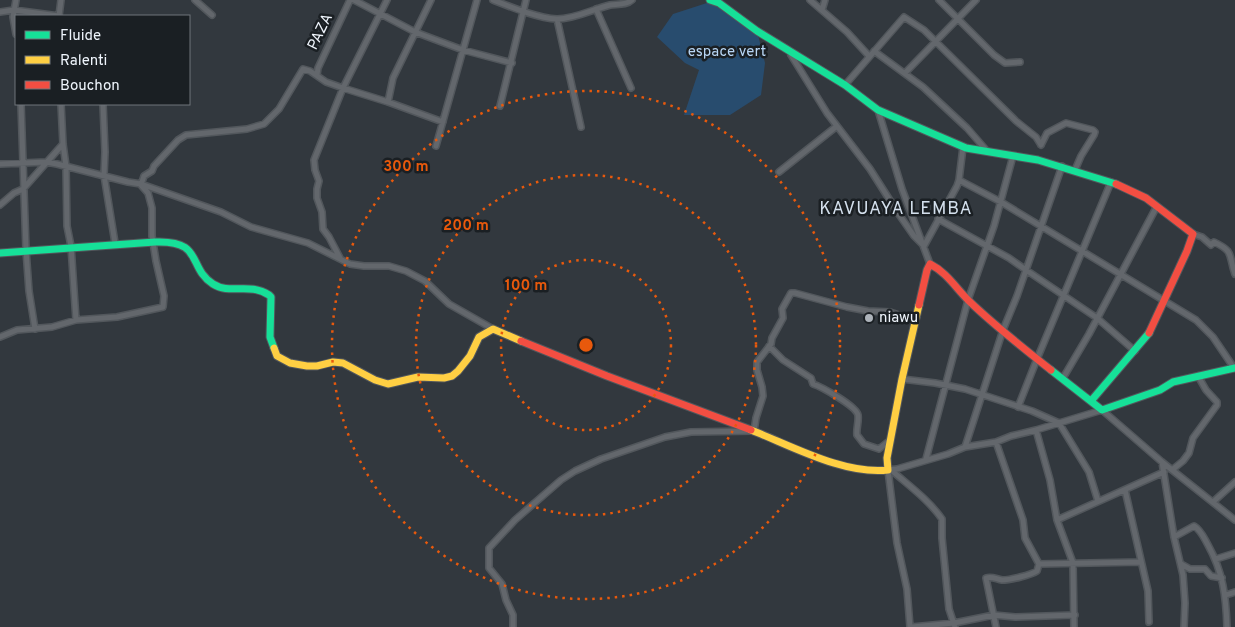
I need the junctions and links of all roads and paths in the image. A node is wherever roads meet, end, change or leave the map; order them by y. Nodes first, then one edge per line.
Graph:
1 (16, 0) edge
2 (61, 0) edge
3 (195, 0) edge
4 (352, 0) edge
5 (387, 0) edge
6 (431, 0) edge
7 (477, 0) edge
8 (493, 0) edge
9 (526, 0) edge
10 (632, 0) edge
11 (710, 0) edge
12 (810, 0) edge
13 (825, 0) edge
14 (939, 0) edge
15 (976, 0) edge
16 (14, 10) junction
17 (596, 10) junction
18 (822, 10) junction
19 (524, 11) junction
20 (0, 12) edge
21 (380, 13) junction
22 (52, 15) edge
23 (59, 15) edge
24 (212, 15) dead end
25 (958, 18) junction
26 (557, 19) junction
27 (15, 30) edge
28 (415, 32) junction
29 (934, 42) junction
30 (463, 50) junction
31 (874, 51) junction
32 (792, 55) dead end
33 (869, 56) junction
34 (1020, 62) dead end
35 (512, 63) junction
36 (904, 73) junction
37 (317, 76) junction
38 (845, 85) junction
39 (343, 88) junction
40 (632, 88) dead end
41 (388, 102) junction
42 (21, 105) edge
43 (61, 105) edge
44 (103, 105) edge
45 (500, 106) dead end
46 (878, 110) junction
47 (443, 122) junction
48 (837, 126) junction
49 (581, 127) dead end
50 (63, 144) junction
51 (436, 146) dead end
52 (963, 147) junction
53 (987, 152) junction
54 (1013, 156) junction
55 (46, 162) junction
56 (0, 164) edge
57 (24, 164) junction
58 (66, 166) junction
59 (1062, 166) junction
60 (1075, 170) junction
61 (779, 172) dead end
62 (104, 175) junction
63 (959, 180) junction
64 (1111, 182) junction
65 (141, 184) junction
66 (23, 189) junction
67 (1001, 202) junction
68 (0, 205) edge
69 (1157, 206) junction
70 (938, 220) junction
71 (1041, 226) junction
72 (1193, 234) junction
73 (154, 242) junction
74 (115, 243) junction
75 (71, 246) junction
76 (924, 246) junction
77 (987, 247) junction
78 (26, 250) junction
79 (1082, 250) junction
80 (0, 253) edge
81 (340, 259) junction
82 (930, 264) junction
83 (1026, 270) junction
84 (1121, 274) junction
85 (1235, 274) edge
86 (1064, 295) junction
87 (968, 300) junction
88 (1164, 301) junction
89 (917, 316) junction
90 (1097, 318) junction
91 (76, 320) junction
92 (35, 329) junction
93 (493, 329) junction
94 (1003, 330) junction
95 (0, 337) edge
96 (769, 346) junction
97 (1135, 351) junction
98 (1037, 359) junction
99 (1234, 368) edge
100 (1198, 376) junction
101 (1063, 378) junction
102 (902, 379) junction
103 (945, 385) junction
104 (982, 394) junction
105 (1091, 400) junction
106 (1018, 407) junction
107 (1102, 410) junction
108 (1059, 423) junction
109 (1036, 430) junction
110 (754, 431) junction
111 (890, 440) junction
112 (996, 442) junction
113 (965, 447) junction
114 (926, 459) junction
115 (1162, 462) junction
116 (889, 470) junction
117 (1172, 470) junction
118 (1164, 472) junction
119 (1235, 482) edge
120 (1124, 490) junction
121 (1098, 501) junction
122 (1213, 502) junction
123 (1057, 520) junction
124 (1235, 520) edge
125 (1174, 537) junction
126 (1235, 553) edge
127 (1216, 559) junction
128 (1141, 562) junction
129 (1073, 563) junction
130 (1180, 563) junction
131 (1039, 564) junction
132 (1222, 578) junction
133 (1235, 592) edge
134 (1226, 595) junction
135 (994, 614) junction
136 (1075, 615) junction
137 (1149, 622) dead end
138 (954, 625) edge
139 (513, 627) edge
140 (911, 627) edge
141 (996, 627) edge
142 (1074, 627) edge
143 (1184, 627) edge
144 (1227, 627) edge

1 - 16 street
2 - 23 street
3 - 24 street
4 - 21 street
4 - 37 street, PAZA
5 - 21 street
6 - 28 street
7 - 30 street
8 - 19 street
9 - 19 street
10 - 17 street
11 - 38 street
12 - 18 street
13 - 18 street
14 - 25 street
15 - 25 street
16 - 20 street
16 - 22 street
16 - 27 street
17 - 26 street
17 - 40 street
18 - 33 street
19 - 26 street
19 - 35 street
21 - 28 street
21 - 39 street
25 - 29 street
25 - 34 street
26 - 49 street
28 - 30 street
28 - 41 street
29 - 31 street
29 - 36 street
29 - 60 street
30 - 35 street
30 - 47 street
31 - 33 street
31 - 36 street
32 - 48 street
33 - 38 street
35 - 45 street
36 - 53 street
37 - 39 street
37 - 65 street
38 - 46 street
39 - 41 street
39 - 81 street
41 - 47 street
42 - 57 street
43 - 50 street
44 - 62 street
46 - 52 street
46 - 76 street
47 - 51 street
48 - 61 street
48 - 76 street
50 - 55 street
50 - 58 street
52 - 53 street
52 - 63 street
53 - 54 street
54 - 59 street
54 - 67 street
55 - 57 street
55 - 58 street
55 - 66 street
56 - 57 street
57 - 66 street
58 - 62 street
58 - 75 street
59 - 60 street
59 - 71 street
60 - 64 street
62 - 65 street
62 - 74 street
63 - 67 street
63 - 70 street
64 - 69 street
64 - 79 street
65 - 73 street
65 - 81 street
66 - 68 street
66 - 78 street
67 - 71 street
67 - 77 street
69 - 72 street
69 - 84 street
70 - 76 street
70 - 77 street
71 - 79 street
71 - 83 street
72 - 85 street
72 - 88 street
73 - 74 street
73 - 91 street
73 - 93 street
74 - 75 street
75 - 78 street
75 - 91 street
76 - 82 street
77 - 83 street
77 - 87 street
78 - 80 street
78 - 92 street
79 - 84 street
79 - 86 street
81 - 93 street
82 - 87 street
82 - 89 street
83 - 86 street
83 - 94 street
84 - 88 street
84 - 90 street
86 - 90 street
86 - 98 street
87 - 94 street
87 - 103 street
88 - 97 street
88 - 99 street
89 - 96 street
89 - 102 street
90 - 97 street
90 - 101 street
91 - 92 street
92 - 95 street
93 - 110 street
94 - 98 street
94 - 104 street
96 - 110 street
96 - 111 street
97 - 105 street
98 - 101 street
98 - 106 street
99 - 100 street
100 - 107 street
100 - 117 street
101 - 105 street
102 - 103 street
102 - 111 street
103 - 104 street
103 - 114 street
104 - 106 street
104 - 113 street
105 - 107 street
106 - 108 street
107 - 108 street
107 - 115 street
108 - 109 street
108 - 121 street
109 - 112 street
109 - 123 street
110 - 116 street
110 - 139 street
111 - 116 street
112 - 113 street
112 - 131 street
113 - 114 street
114 - 116 street
115 - 117 street
115 - 118 street
116 - 138 street
116 - 140 street
117 - 122 street
118 - 120 street
118 - 125 street
119 - 122 street
120 - 121 street
120 - 128 street
121 - 123 street
122 - 124 street
123 - 129 street
125 - 127 street
125 - 130 street
126 - 127 street
127 - 132 street
128 - 129 street
128 - 137 street
129 - 131 street
129 - 136 street
130 - 132 street
130 - 143 street
131 - 135 street
132 - 134 street
133 - 134 street
134 - 144 street
135 - 136 street
135 - 138 street
135 - 141 street
136 - 142 street
138 - 140 street

